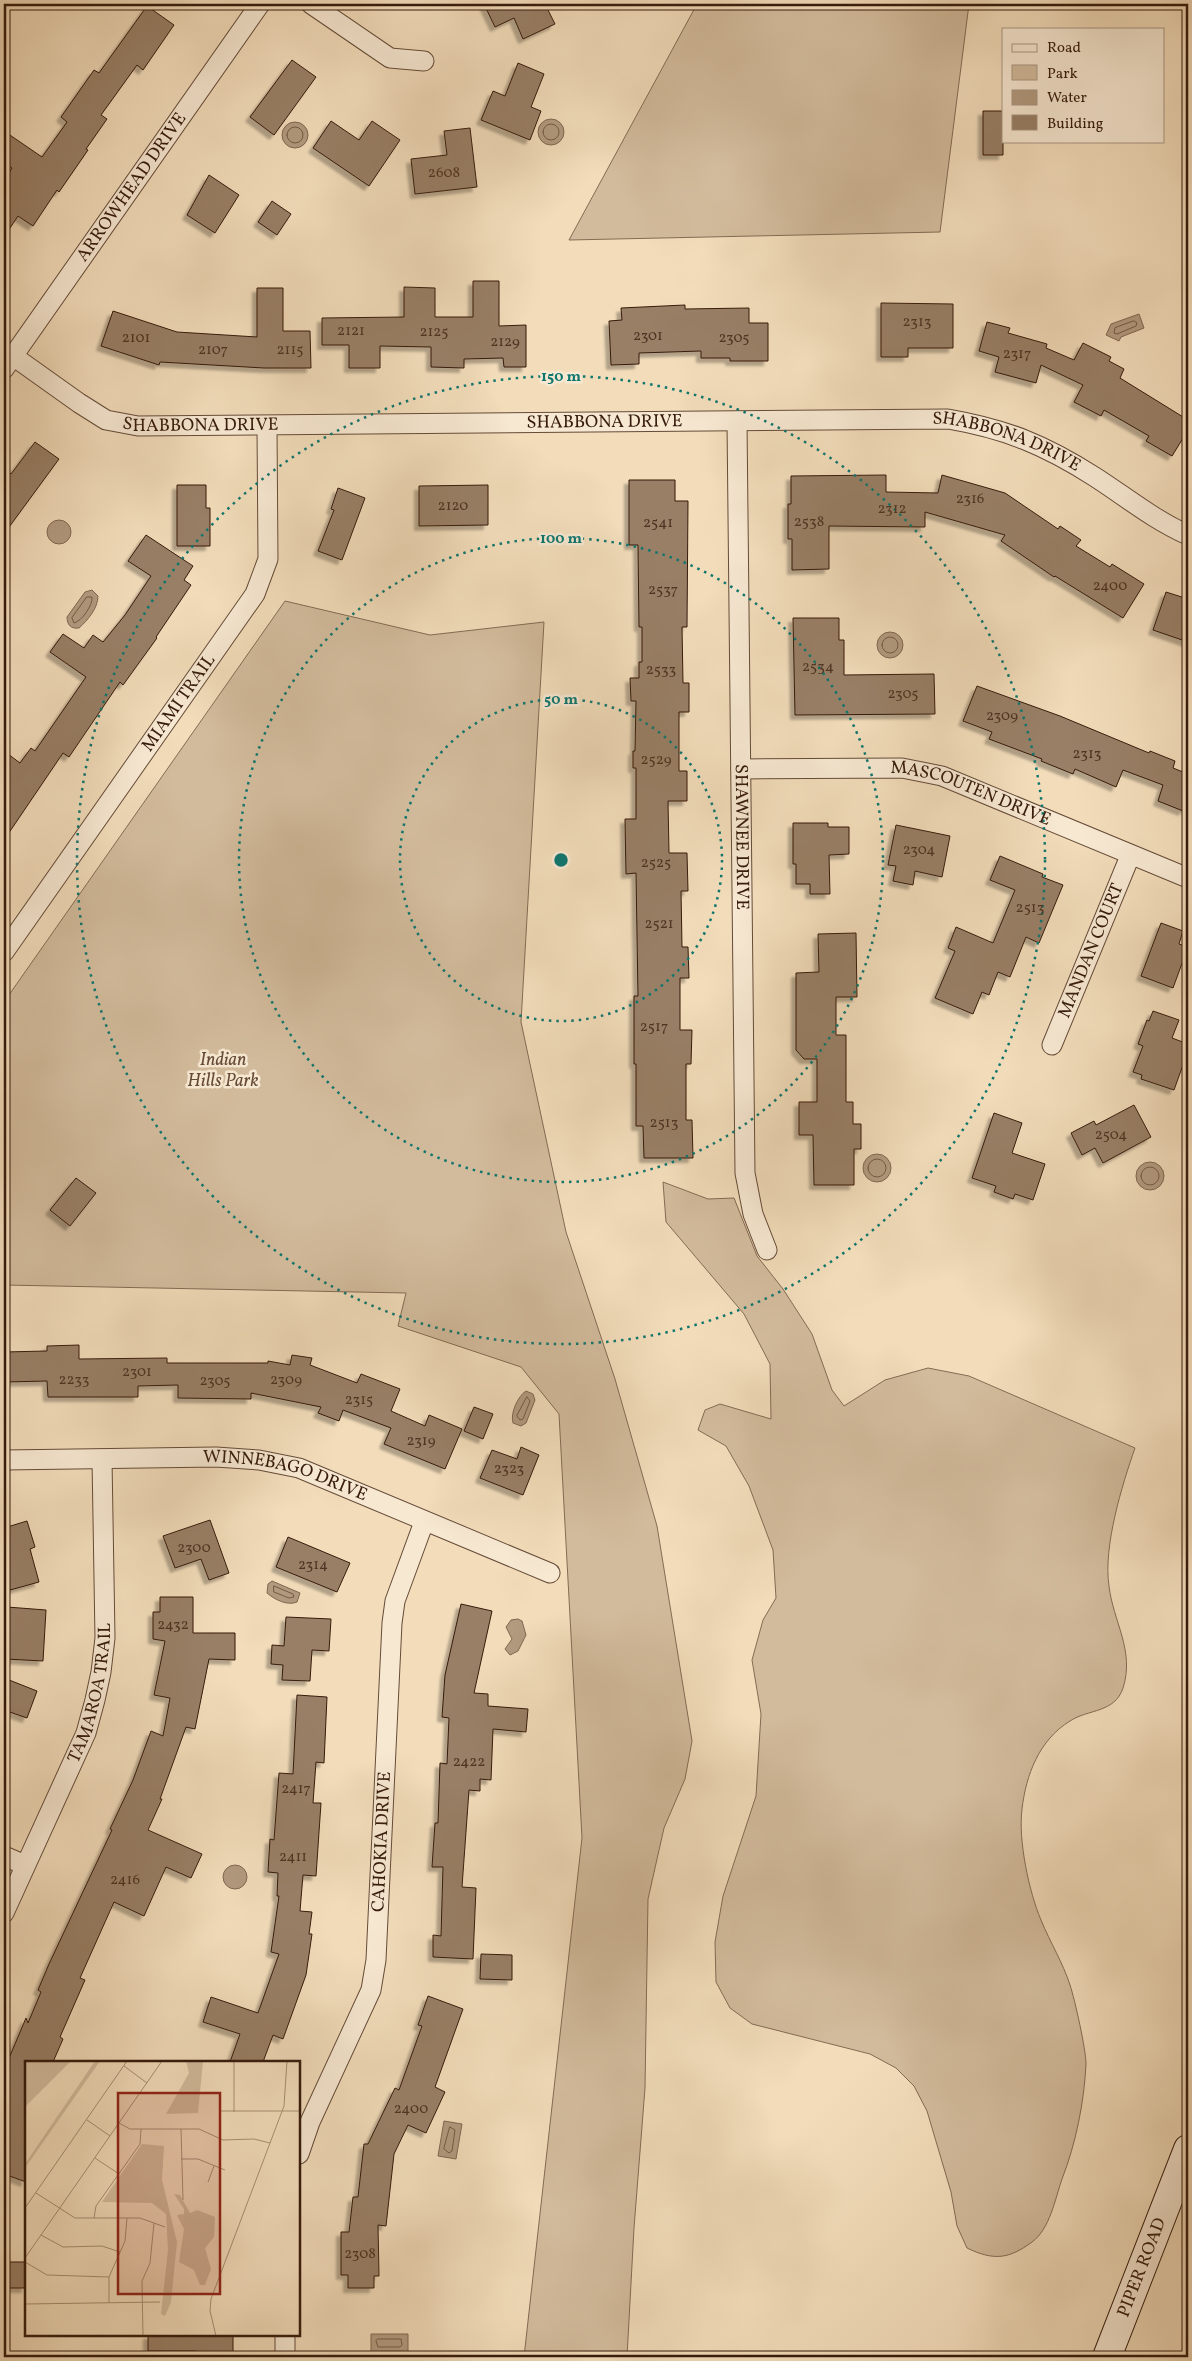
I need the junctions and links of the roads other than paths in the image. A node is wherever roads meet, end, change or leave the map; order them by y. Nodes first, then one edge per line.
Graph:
1 (260, 4) edge
2 (311, 4) edge
3 (424, 61) dead end
4 (8, 362) edge
5 (737, 421) junction
6 (267, 426) junction
7 (1188, 536) edge
8 (741, 769) junction
9 (1130, 856) junction
10 (1188, 878) edge
11 (5, 946) edge
12 (1052, 1045) dead end
13 (767, 1250) dead end
14 (102, 1459) junction
15 (4, 1460) edge
16 (424, 1522) junction
17 (550, 1573) dead end
18 (4, 1856) edge
19 (25, 1866) junction
20 (4, 1913) edge
21 (1188, 2148) edge
22 (300, 2151) edge
23 (284, 2336) edge
24 (285, 2357) edge
25 (1108, 2357) edge

1 - 4 street, ARROWHEAD DRIVE
2 - 3 street
4 - 6 street, SHABBONA DRIVE
5 - 6 street, SHABBONA DRIVE
5 - 7 street, SHABBONA DRIVE
5 - 8 street, SHAWNEE DRIVE
6 - 11 street, MIAMI TRAIL
8 - 9 street, MASCOUTEN DRIVE
8 - 13 street, SHAWNEE DRIVE
9 - 10 street, MASCOUTEN DRIVE
9 - 12 street, MANDAN COURT
14 - 15 street, WINNEBAGO DRIVE
14 - 16 street, WINNEBAGO DRIVE
14 - 19 street, TAMAROA TRAIL
16 - 17 street, WINNEBAGO DRIVE
16 - 22 street, CAHOKIA DRIVE
18 - 19 street
19 - 20 street, TAMAROA TRAIL
21 - 25 street, PIPER ROAD
23 - 24 street

